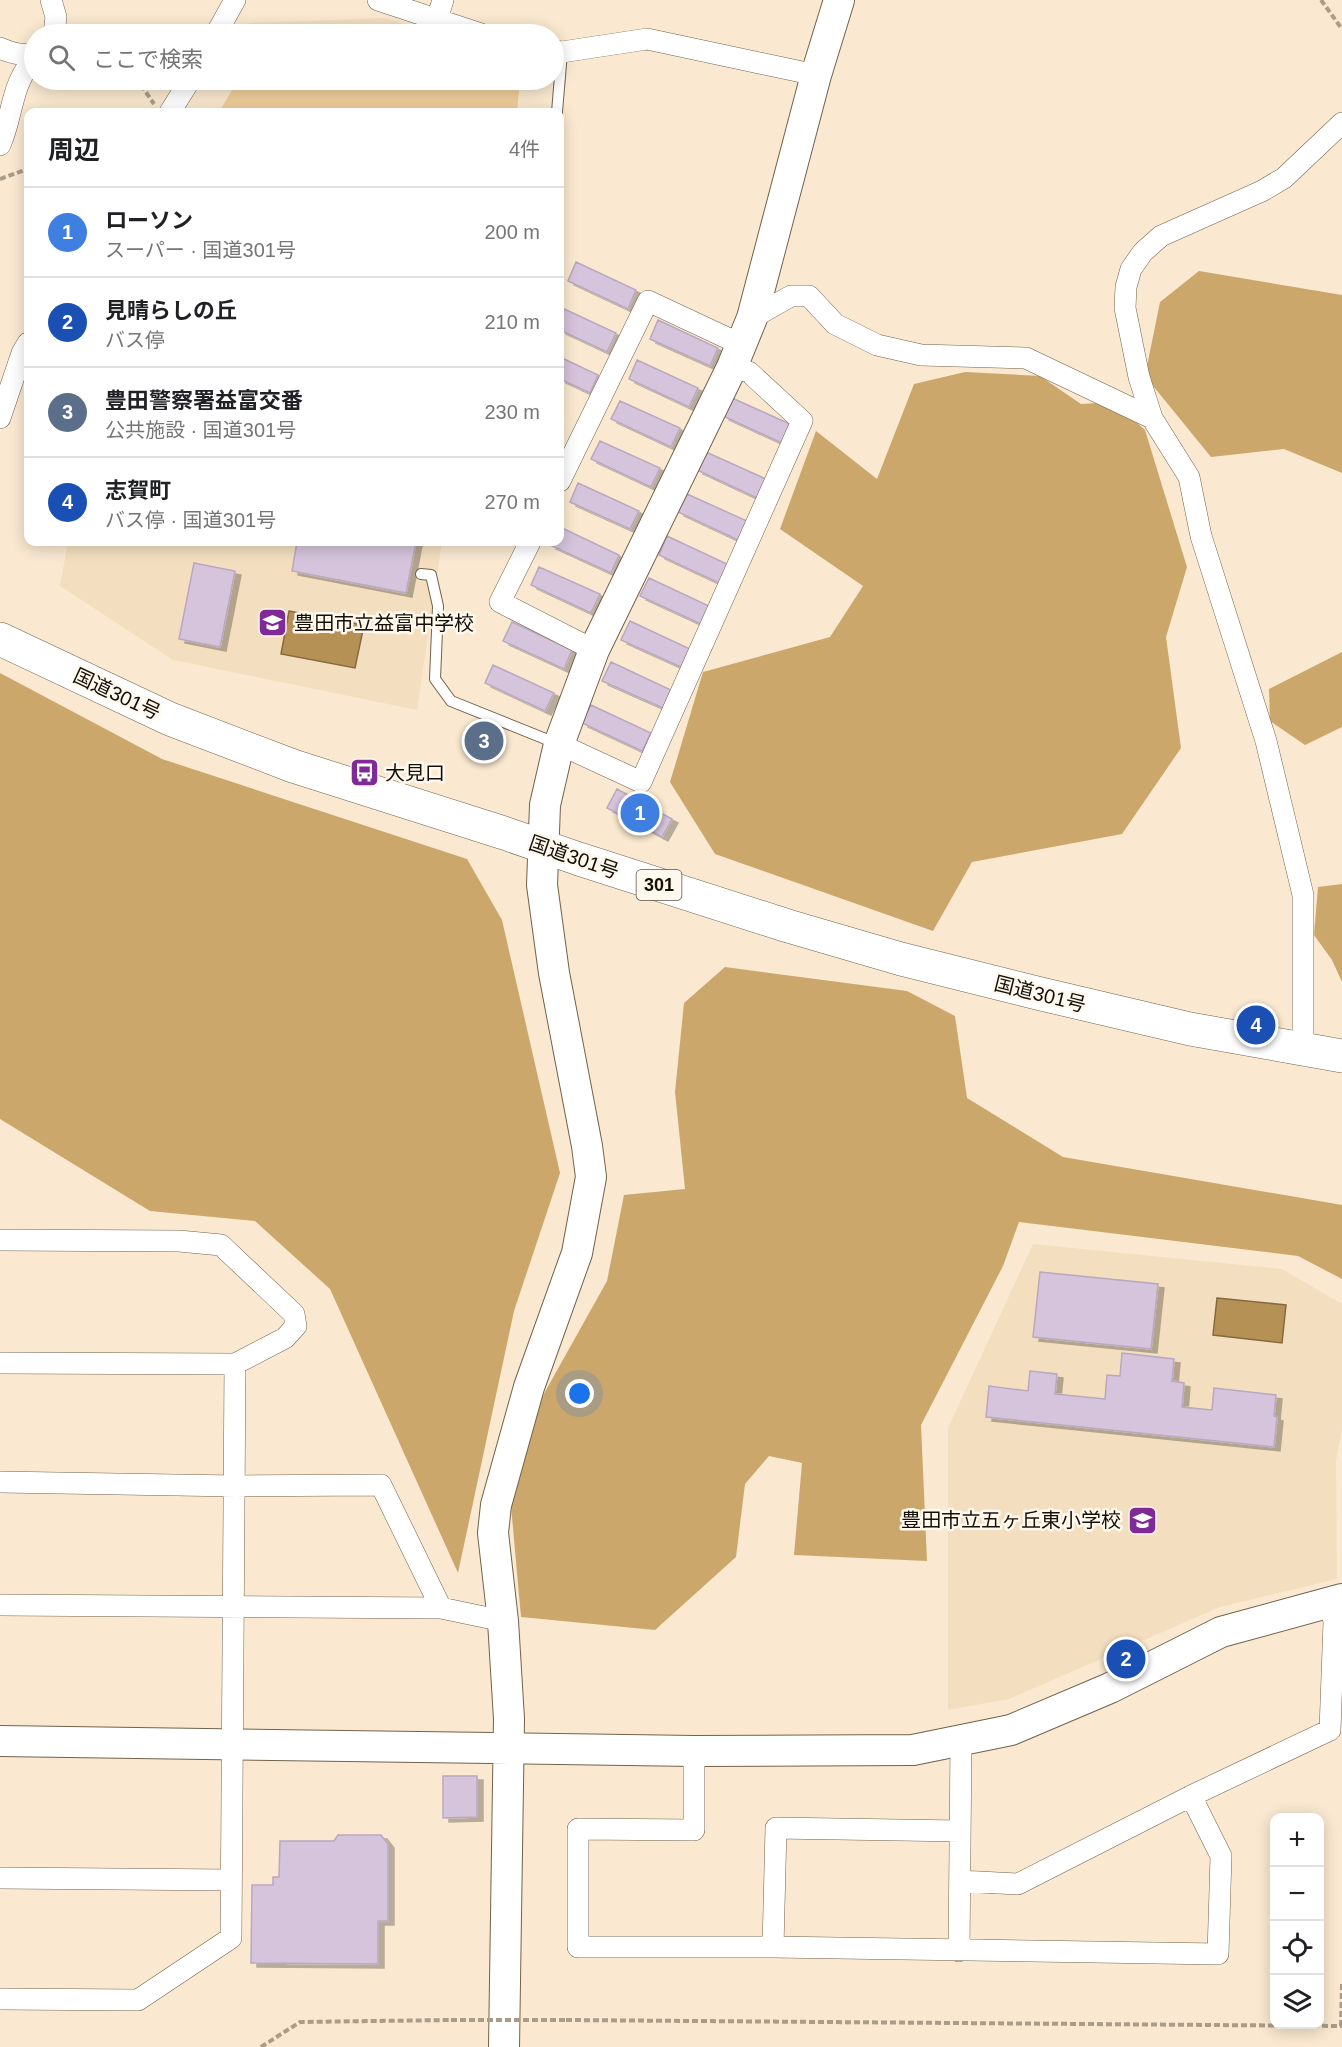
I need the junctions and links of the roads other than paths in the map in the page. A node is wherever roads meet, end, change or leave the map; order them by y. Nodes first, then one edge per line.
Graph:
1 (51, 0) edge
2 (235, 0) edge
3 (378, 0) edge
4 (839, 0) edge
5 (440, 9) edge
6 (55, 24) edge
7 (222, 24) edge
8 (465, 24) edge
9 (0, 48) edge
10 (564, 51) edge
11 (24, 54) edge
12 (24, 73) edge
13 (816, 75) junction
14 (184, 90) edge
15 (557, 90) edge
16 (172, 108) edge
17 (556, 108) edge
18 (1342, 123) edge
19 (0, 145) edge
20 (741, 343) junction
21 (24, 350) edge
22 (0, 418) edge
23 (1152, 418) junction
24 (564, 473) edge
25 (528, 546) edge
26 (421, 574) dead end
27 (0, 639) edge
28 (594, 650) junction
29 (559, 744) junction
30 (542, 847) junction
31 (1303, 1051) junction
32 (1342, 1056) edge
33 (0, 1240) edge
34 (0, 1363) edge
35 (235, 1364) junction
36 (0, 1482) edge
37 (235, 1486) junction
38 (1336, 1600) edge
39 (0, 1605) edge
40 (234, 1608) junction
41 (441, 1608) junction
42 (503, 1621) junction
43 (0, 1741) edge
44 (961, 1741) junction
45 (231, 1743) junction
46 (508, 1747) junction
47 (694, 1751) junction
48 (1191, 1796) junction
49 (960, 1831) junction
50 (0, 1878) edge
51 (231, 1880) junction
52 (960, 1881) junction
53 (772, 1947) junction
54 (959, 1951) junction
55 (0, 1999) edge
56 (504, 2047) edge

1 - 6 street
2 - 7 street
3 - 5 street
4 - 13 street
5 - 8 street
9 - 11 street
10 - 13 street
12 - 19 street
13 - 20 street
14 - 16 street
15 - 17 lane
18 - 23 street
20 - 23 street
20 - 24 street
20 - 28 street
20 - 29 street
21 - 22 street
23 - 31 street
25 - 28 street
26 - 29 lane
27 - 30 highway, 国道301号 / 301
28 - 29 street
29 - 30 street
30 - 31 highway, 国道301号 / 301
30 - 42 street
31 - 32 highway, 国道301号 / 301
33 - 35 street
34 - 35 street
35 - 37 street
36 - 37 street
37 - 40 street
37 - 41 street
38 - 44 street
38 - 48 street
39 - 40 street
40 - 41 street
40 - 45 street
41 - 42 street
42 - 46 street
43 - 45 street
44 - 47 street
44 - 49 street
45 - 46 street
45 - 51 street
46 - 47 street
46 - 56 street
47 - 53 street
48 - 52 street
48 - 54 street
49 - 52 street
49 - 53 street
50 - 51 street
51 - 55 street
52 - 54 street
53 - 54 street

